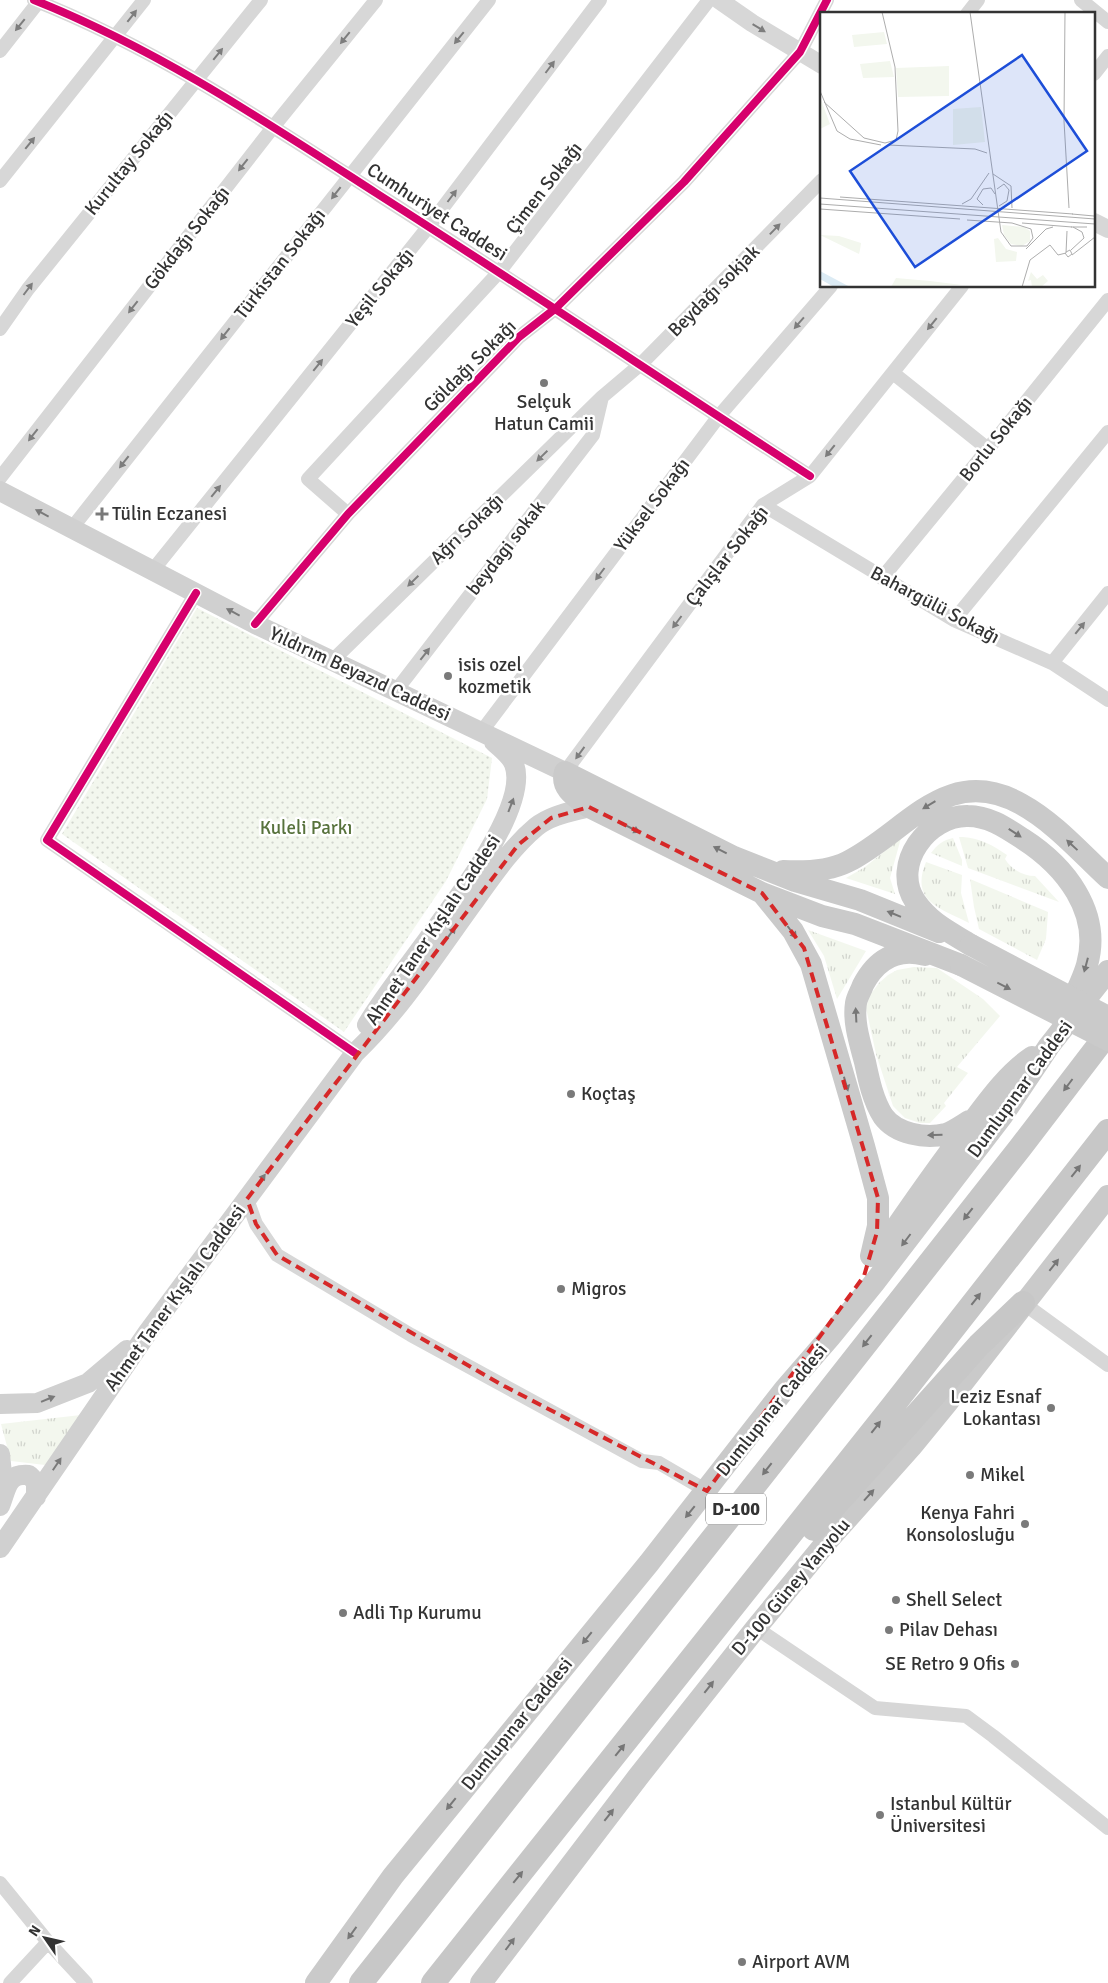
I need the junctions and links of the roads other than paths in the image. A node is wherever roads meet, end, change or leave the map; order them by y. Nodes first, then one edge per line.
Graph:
1 (144, 0) edge
2 (262, 0) edge
3 (376, 0) edge
4 (489, 0) edge
5 (600, 0) edge
6 (709, 0) edge
7 (719, 0) edge
8 (827, 0) edge
9 (978, 0) edge
10 (1081, 0) edge
11 (38, 1) edge
12 (821, 12) edge
13 (969, 12) edge
14 (1096, 12) edge
15 (1096, 12) edge
16 (820, 13) edge
17 (1108, 22) edge
18 (116, 36) junction
19 (0, 51) edge
20 (800, 52) junction
21 (1108, 56) edge
22 (820, 64) edge
23 (1096, 71) edge
24 (197, 80) junction
25 (274, 126) junction
26 (349, 176) junction
27 (0, 182) edge
28 (820, 182) edge
29 (1096, 223) edge
30 (429, 226) junction
31 (1108, 229) edge
32 (500, 271) junction
33 (829, 288) edge
34 (960, 288) edge
35 (1108, 300) edge
36 (556, 308) junction
37 (0, 329) edge
38 (641, 364) junction
39 (893, 373) junction
40 (602, 397) junction
41 (719, 416) junction
42 (1108, 432) edge
43 (988, 450) junction
44 (810, 476) junction
45 (0, 478) edge
46 (0, 491) edge
47 (764, 505) junction
48 (348, 514) junction
49 (72, 528) junction
50 (153, 570) junction
51 (882, 578) junction
52 (196, 593) junction
53 (1108, 593) edge
54 (954, 620) junction
55 (255, 624) junction
56 (331, 662) junction
57 (1052, 664) junction
58 (395, 692) junction
59 (1108, 700) edge
60 (482, 732) junction
61 (565, 772) junction
62 (589, 807) junction
63 (764, 870) junction
64 (1108, 878) edge
65 (762, 894) junction
66 (971, 945) junction
67 (961, 965) junction
68 (1108, 971) edge
69 (1108, 1017) edge
70 (1108, 1024) edge
71 (1108, 1033) edge
72 (1049, 1046) junction
73 (1100, 1047) edge
74 (355, 1052) junction
75 (978, 1115) junction
76 (1108, 1131) edge
77 (1108, 1196) edge
78 (247, 1199) junction
79 (864, 1276) junction
80 (1023, 1303) junction
81 (148, 1332) junction
82 (1108, 1365) edge
83 (784, 1390) junction
84 (0, 1404) edge
85 (0, 1454) edge
86 (706, 1491) junction
87 (36, 1496) junction
88 (2, 1501) edge
89 (0, 1548) edge
90 (756, 1628) junction
91 (682, 1671) junction
92 (1108, 1828) edge
93 (0, 1882) edge
94 (48, 1942) junction
95 (10, 1983) edge
96 (86, 1983) edge
97 (316, 1983) edge
98 (361, 1983) edge
99 (433, 1983) edge
100 (481, 1983) edge

18 -> 1 street
24 -> 2 street, Kurultay Sokağı
3 -> 25 street, Gökdağı Sokağı
4 -> 26 street, Türkistan Sokağı
30 -> 5 street, Yeşil Sokağı
6 - 32 street, Çimen Sokağı
7 -> 20 street
8 - 12 street, Göldağı Sokağı
9 - 13 street
10 - 15 street
11 - 18 street, Cumhuriyet Caddesi
11 -> 19 street
14 - 17 street
16 - 20 street, Göldağı Sokağı
18 - 24 street, Cumhuriyet Caddesi
27 -> 18 street
20 - 22 street
20 - 36 street, Göldağı Sokağı
21 - 23 street
24 - 25 street, Cumhuriyet Caddesi
37 -> 24 street, Kurultay Sokağı
25 - 26 street, Cumhuriyet Caddesi
25 -> 45 street, Gökdağı Sokağı
26 - 30 street, Cumhuriyet Caddesi
26 -> 49 street, Türkistan Sokağı
38 -> 28 street, Beydağı sokjak
29 - 31 street
30 - 32 street, Cumhuriyet Caddesi
50 -> 30 street, Yeşil Sokağı
32 - 36 street, Cumhuriyet Caddesi
32 - 48 street, Çimen Sokağı
33 -> 41 street, Yüksel Sokağı
34 -> 39 street, Çalışlar Sokağı
35 - 43 street, Borlu Sokağı
36 - 38 street, Cumhuriyet Caddesi
36 - 48 street, Göldağı Sokağı
38 - 40 street, Beydağı sokjak
38 - 41 street, Cumhuriyet Caddesi
39 - 43 street
39 -> 44 street, Çalışlar Sokağı
40 -> 56 street, Ağrı Sokağı
58 -> 40 street, beydagi sokak
41 - 44 street, Cumhuriyet Caddesi
41 -> 60 street, Yüksel Sokağı
42 - 54 street
43 - 51 street, Borlu Sokağı
44 - 47 street, Çalışlar Sokağı
49 -> 46 main road, Yıldırım Beyazıd Caddesi
47 - 51 street, Bahargülü Sokağı
47 -> 61 street, Çalışlar Sokağı
48 - 55 street, Göldağı Sokağı
49 - 50 main road, Yıldırım Beyazıd Caddesi
50 - 52 main road, Yıldırım Beyazıd Caddesi
51 - 54 street, Bahargülü Sokağı
55 -> 52 main road, Yıldırım Beyazıd Caddesi
52 - 74 street
57 -> 53 street
54 - 57 street, Bahargülü Sokağı
55 - 56 main road, Yıldırım Beyazıd Caddesi
56 - 58 main road, Yıldırım Beyazıd Caddesi
57 - 59 street, Bahargülü Sokağı
58 - 60 main road, Yıldırım Beyazıd Caddesi
60 - 61 main road, Yıldırım Beyazıd Caddesi
74 -> 60 main road, Ahmet Taner Kışlalı Caddesi
61 - 62 main road
63 -> 61 main road
62 -> 65 main road
74 -> 62 main road, Ahmet Taner Kışlalı Caddesi
64 -> 63 main road
66 -> 63 main road
65 - 67 main road
65 -> 79 main road
66 - 69 main road, bridge
66 -> 72 main road
67 -> 73 main road, bridge
75 -> 67 main road
68 - 72 main road, Dumlupınar Caddesi
70 - 73 highway
71 - 73 highway, D-100
72 - 75 main road
72 -> 83 main road, Dumlupınar Caddesi
73 -> 98 highway, D-100
78 -> 74 main road, Ahmet Taner Kışlalı Caddesi
75 - 79 main road
91 -> 76 highway, D-100
80 -> 77 main road, D-100 Güney Yanyolu
78 - 81 main road, Ahmet Taner Kışlalı Caddesi
78 - 86 street
79 - 83 main road
80 - 82 street
90 -> 80 main road, D-100 Güney Yanyolu
80 - 91 highway
84 -> 81 main road
87 -> 81 main road, Ahmet Taner Kışlalı Caddesi
83 - 86 main road, Dumlupınar Caddesi
85 - 88 main road
86 -> 97 main road, Dumlupınar Caddesi
87 - 88 main road
87 - 89 main road, Ahmet Taner Kışlalı Caddesi
90 - 92 street
100 -> 90 main road, D-100 Güney Yanyolu
99 -> 91 highway, D-100
93 - 94 street
94 - 95 street
94 - 96 street

